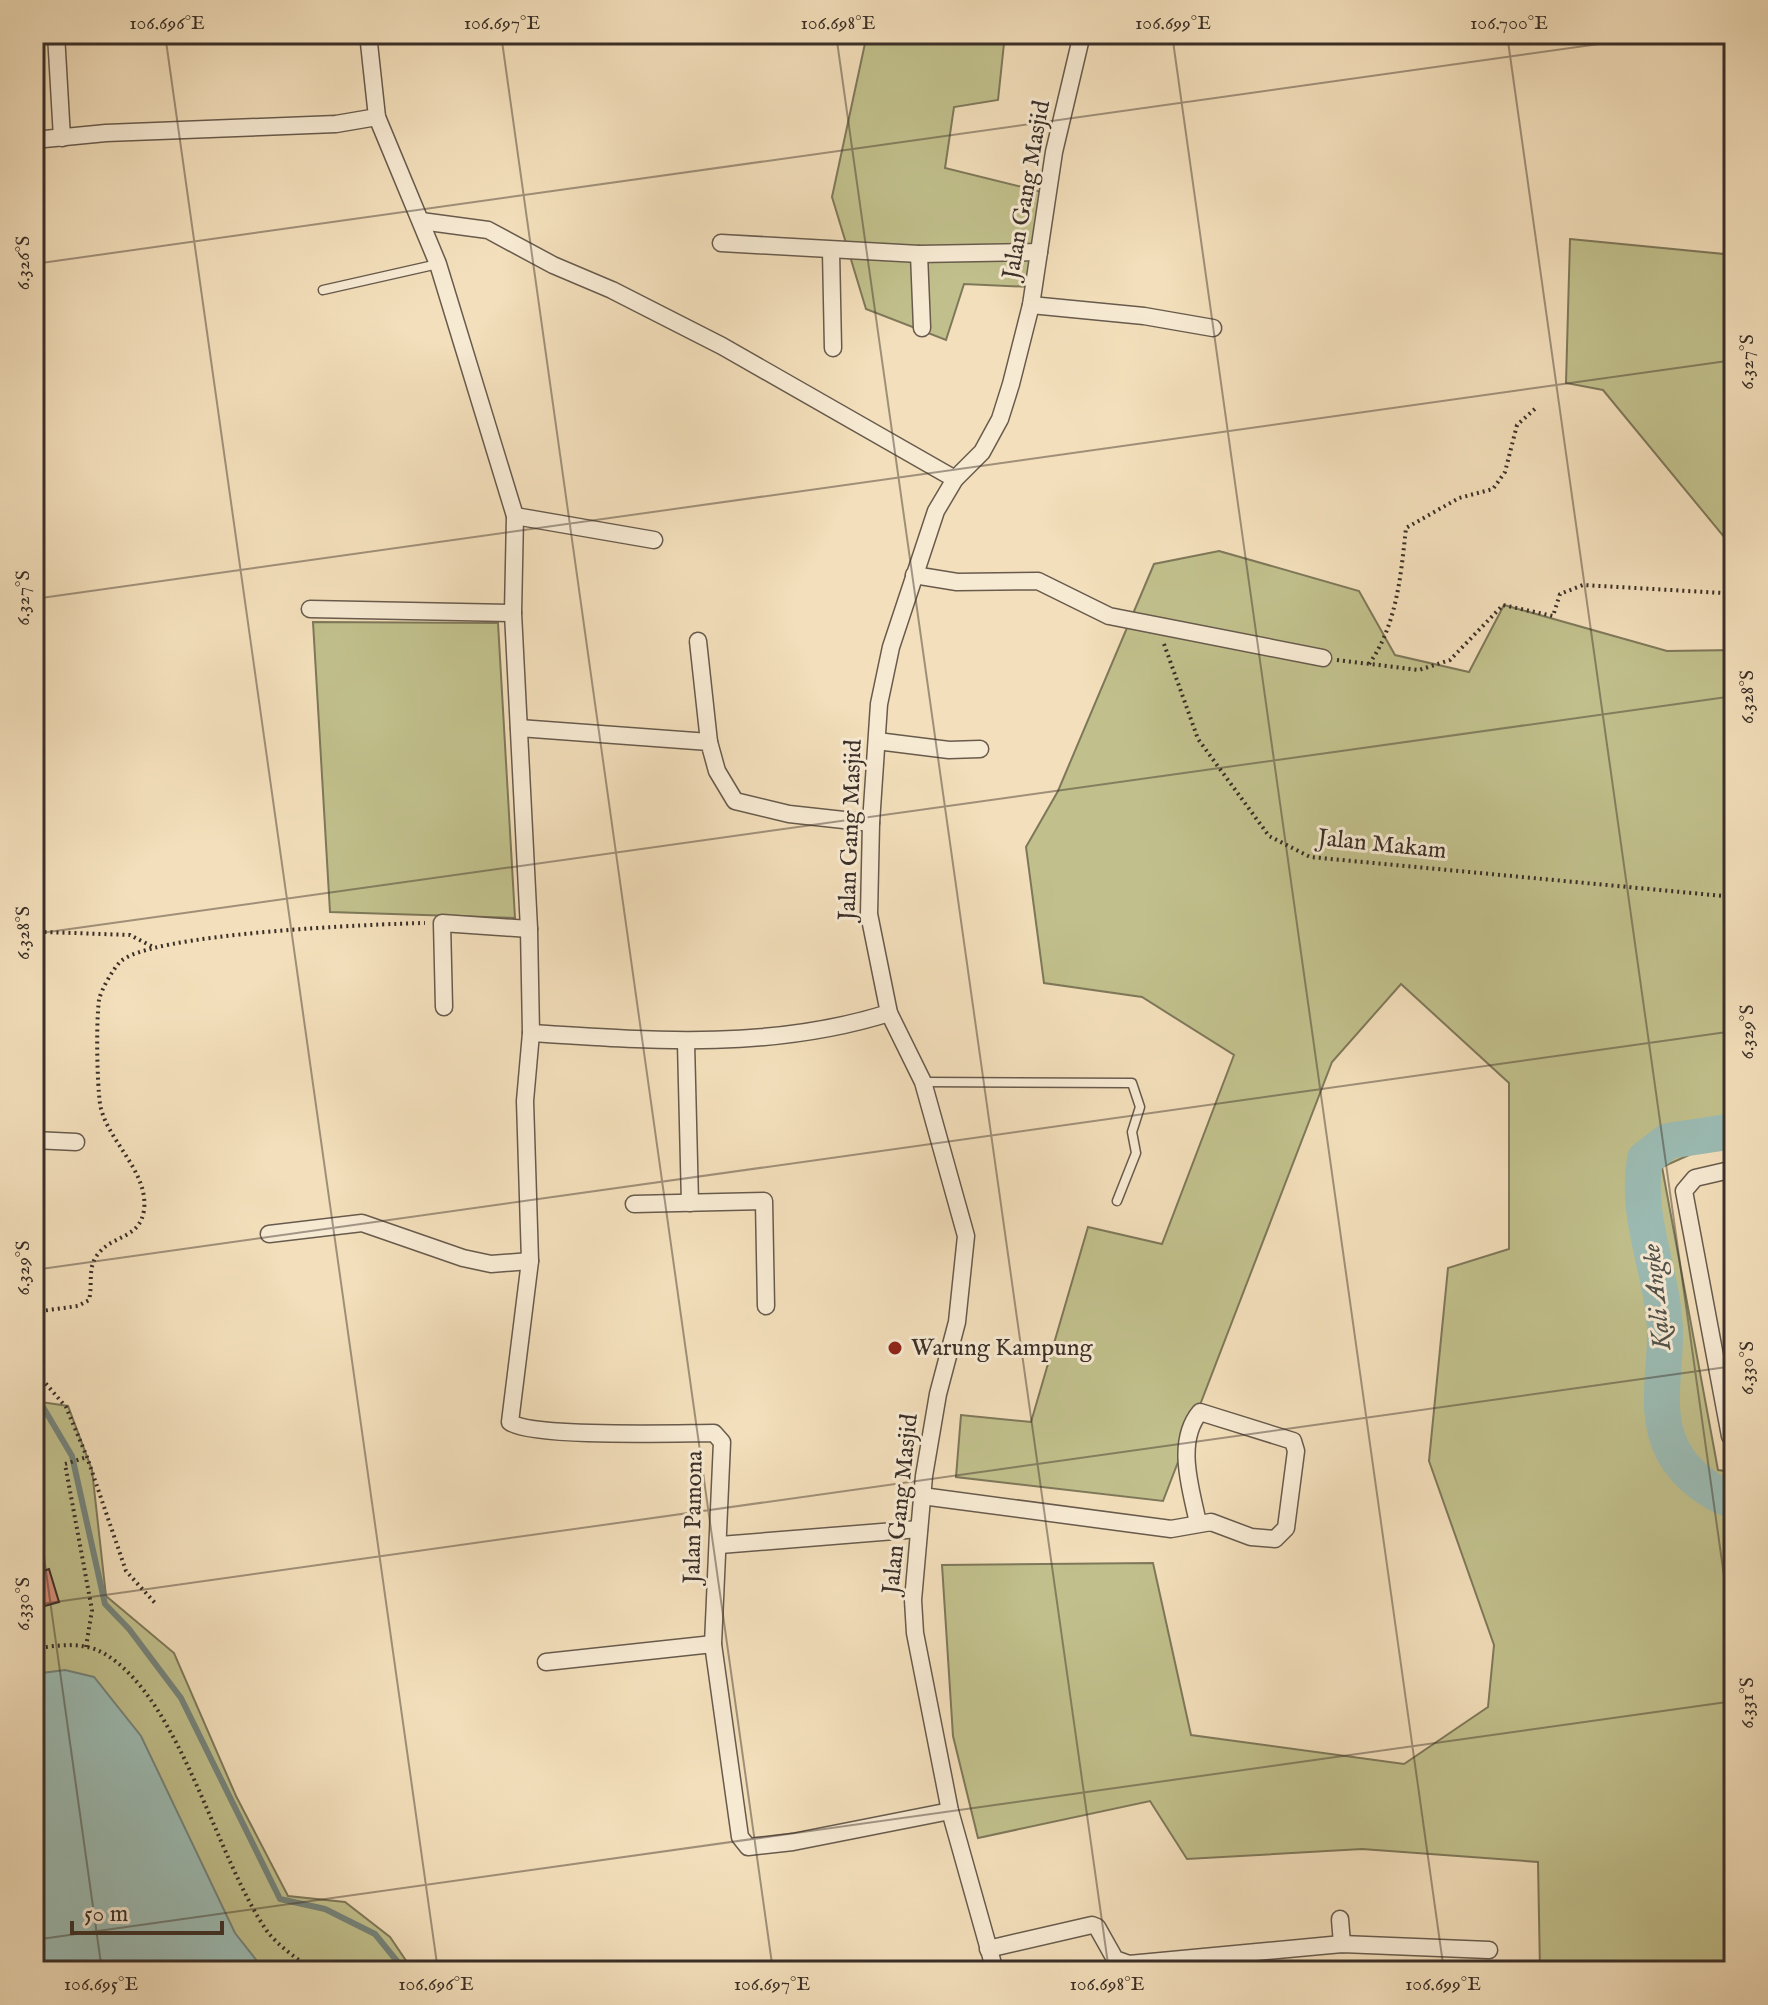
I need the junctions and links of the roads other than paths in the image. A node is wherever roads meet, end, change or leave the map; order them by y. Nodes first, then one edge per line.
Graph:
1 (56, 34) edge
2 (261, 34) edge
3 (283, 34) edge
4 (368, 34) edge
5 (1082, 34) edge
6 (377, 117) junction
7 (62, 138) junction
8 (34, 140) edge
9 (421, 221) junction
10 (721, 243) dead end
11 (831, 251) junction
12 (1039, 252) junction
13 (919, 254) junction
14 (438, 264) junction
15 (323, 290) dead end
16 (1031, 305) junction
17 (922, 328) dead end
18 (1213, 328) dead end
19 (833, 348) dead end
20 (955, 479) junction
21 (515, 516) junction
22 (654, 540) dead end
23 (914, 575) junction
24 (310, 609) dead end
25 (513, 613) junction
26 (698, 641) dead end
27 (1323, 658) road end
28 (519, 728) junction
29 (877, 741) junction
30 (709, 742) junction
31 (980, 749) dead end
32 (871, 823) junction
33 (529, 929) junction
34 (444, 1007) dead end
35 (889, 1013) junction
36 (531, 1033) junction
37 (686, 1043) junction
38 (923, 1082) junction
39 (34, 1140) edge
40 (76, 1142) dead end
41 (1734, 1169) edge
42 (1117, 1201) dead end
43 (690, 1203) junction
44 (634, 1204) dead end
45 (269, 1234) dead end
46 (530, 1261) junction
47 (766, 1306) dead end
48 (1734, 1440) edge
49 (922, 1496) junction
50 (1198, 1523) junction
51 (919, 1529) junction
52 (720, 1545) junction
53 (713, 1644) junction
54 (546, 1662) dead end
55 (950, 1811) junction
56 (1340, 1919) dead end
57 (1342, 1944) junction
58 (988, 1949) junction
59 (1489, 1950) dead end
60 (995, 1971) edge

1 - 7 street
2 - 3 street
4 - 6 street, Jalan Pamona
5 - 12 street, Jalan Gang Masjid
6 - 7 street
6 - 9 street, Jalan Pamona
7 - 8 street
9 - 14 street, Jalan Pamona
9 - 20 street
10 - 11 street
11 - 13 street
11 - 19 street
12 - 13 street
12 - 16 street, Jalan Gang Masjid
13 - 17 street
14 - 15 lane
14 - 21 street, Jalan Pamona
16 - 18 street
16 - 20 street, Jalan Gang Masjid
20 - 23 street, Jalan Gang Masjid
21 - 22 street
21 - 25 street, Jalan Pamona
23 - 27 street
23 - 29 street, Jalan Gang Masjid
24 - 25 street
25 - 28 street, Jalan Pamona
26 - 30 street
28 - 30 street
28 - 33 street, Jalan Pamona
29 - 31 street
29 - 32 street, Jalan Gang Masjid
30 - 32 street
32 - 35 street, Jalan Gang Masjid
33 - 34 street
33 - 36 street, Jalan Pamona
35 - 37 street
35 - 38 street, Jalan Gang Masjid
36 - 37 street
36 - 46 street, Jalan Pamona
37 - 43 street
38 - 42 lane
38 - 49 street, Jalan Gang Masjid
39 - 40 street
41 - 48 street
43 - 44 street
43 - 47 street
45 - 46 street
46 - 52 street, Jalan Pamona
49 - 50 street
49 - 51 street, Jalan Gang Masjid
50 - 50 street
51 - 52 street
51 - 55 street, Jalan Gang Masjid
52 - 53 street, Jalan Pamona
53 - 54 street
53 - 55 street, Jalan Pamona
55 - 58 street, Jalan Gang Masjid
56 - 57 street
57 - 58 street
57 - 59 street
58 - 60 street, Jalan Gang Masjid

